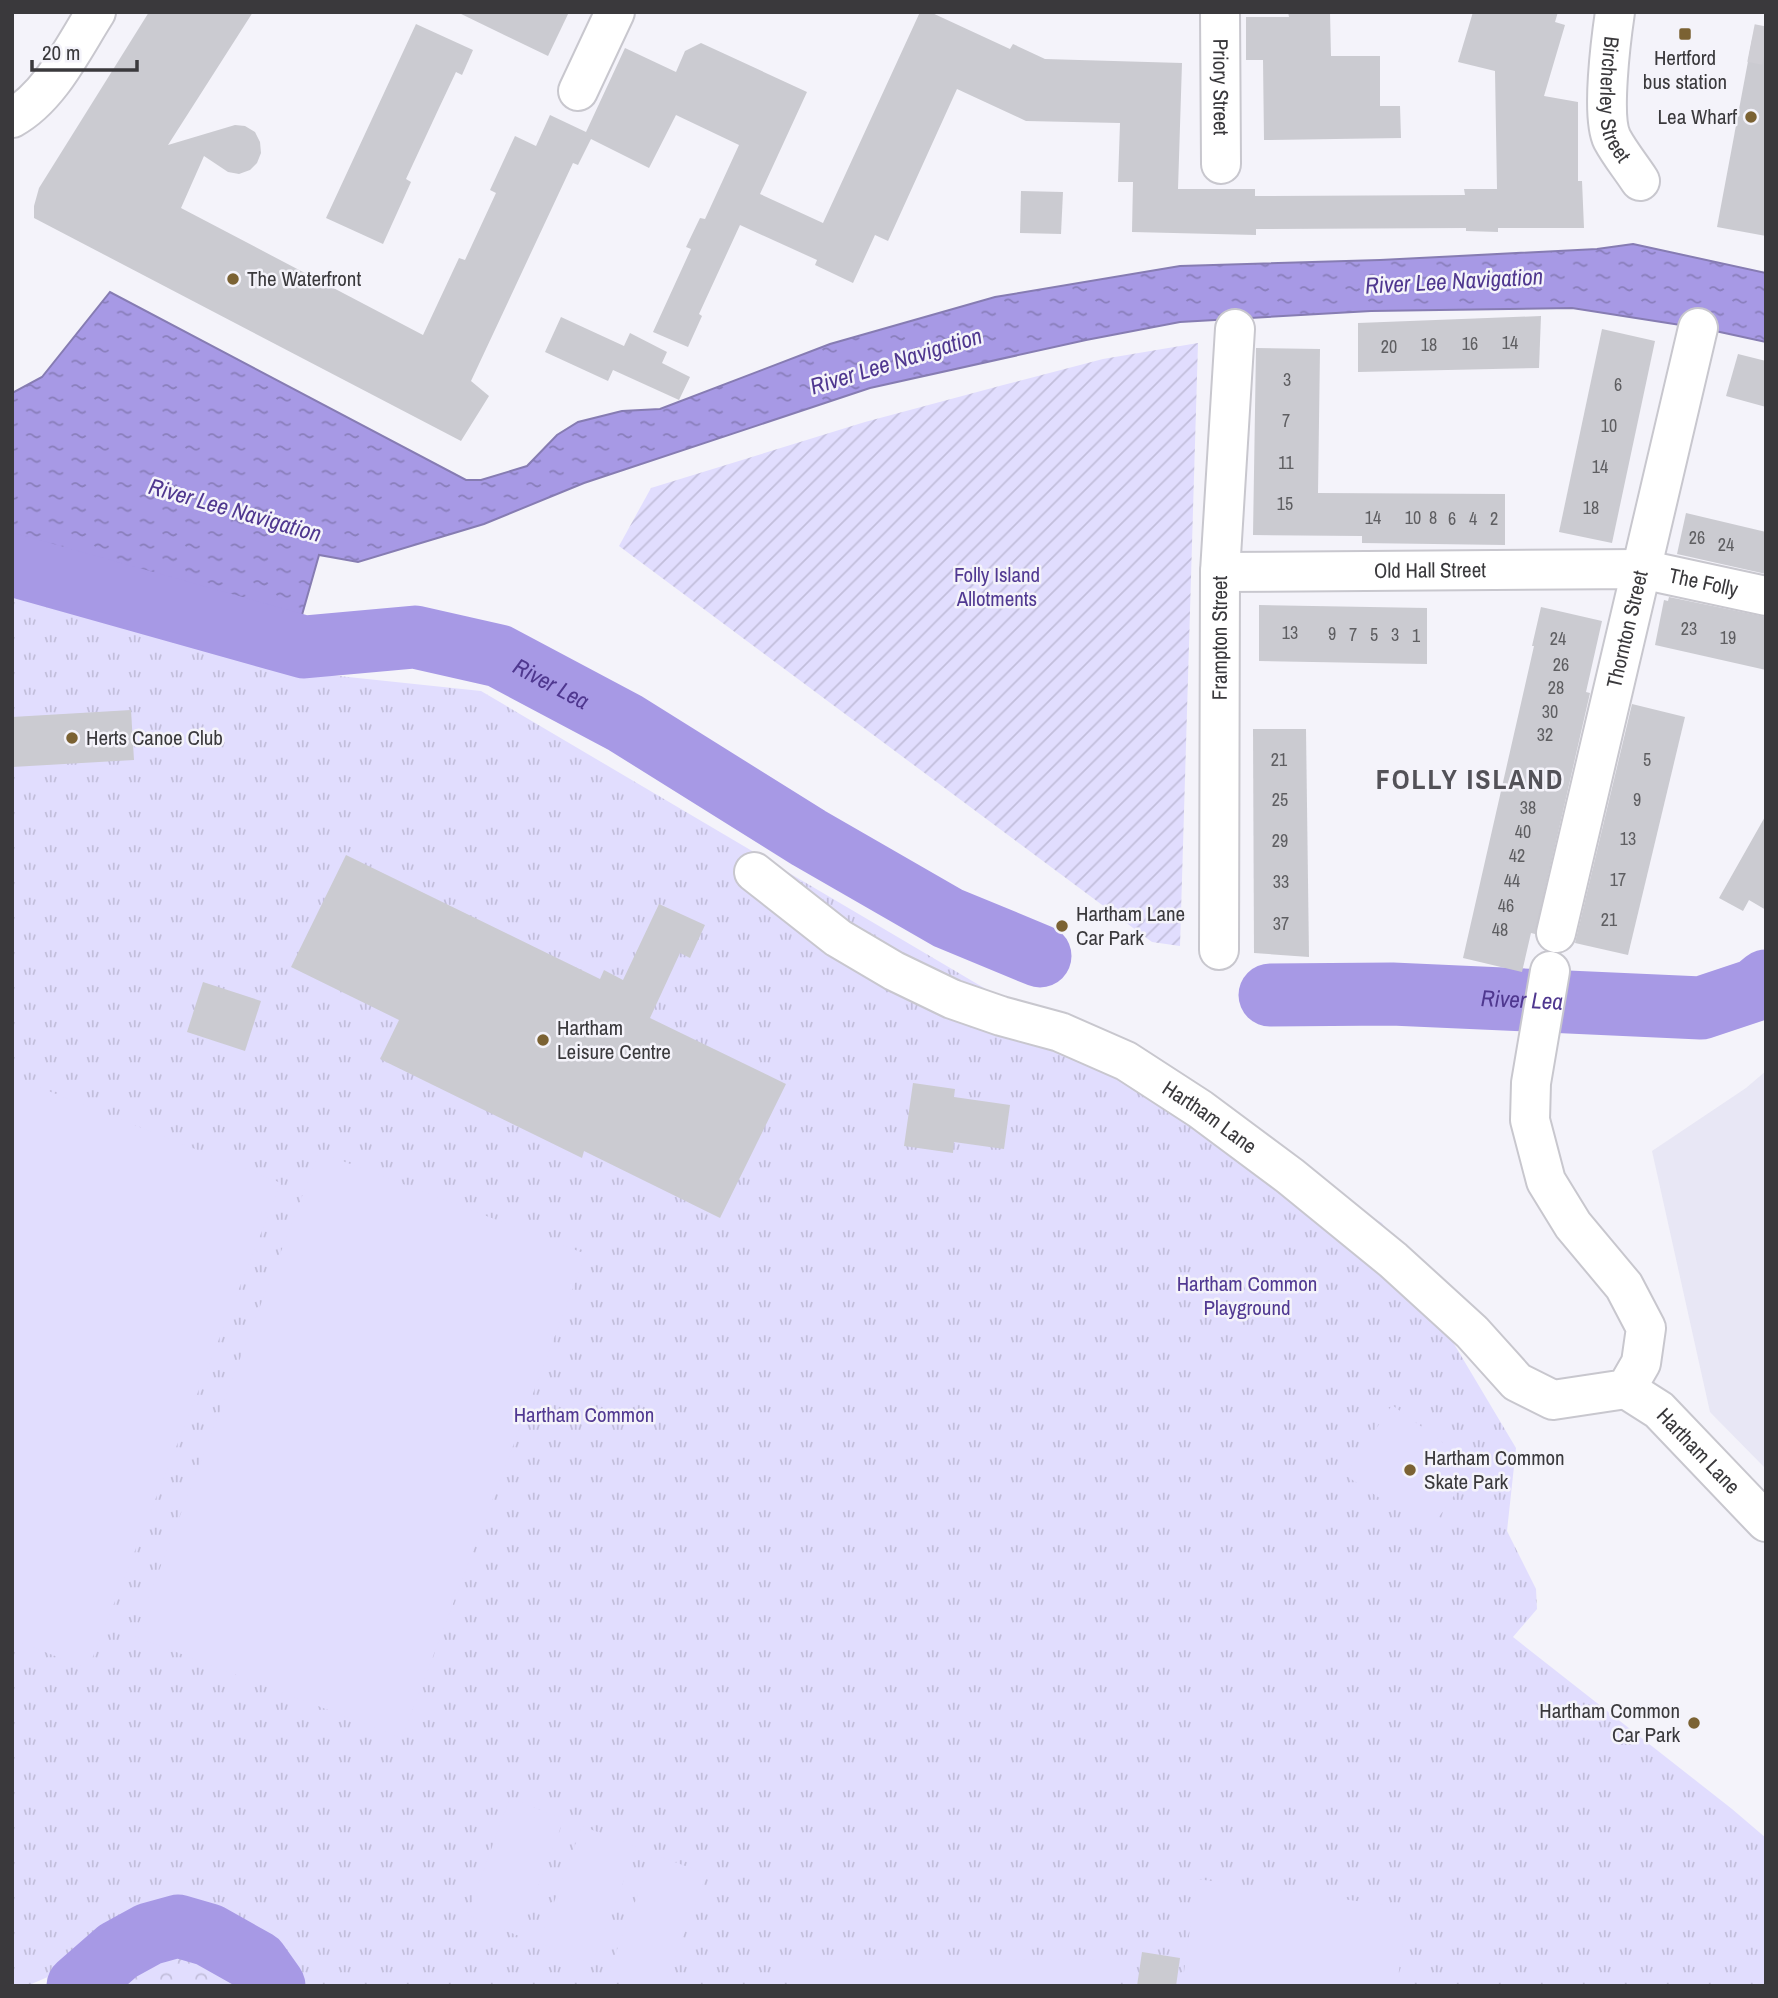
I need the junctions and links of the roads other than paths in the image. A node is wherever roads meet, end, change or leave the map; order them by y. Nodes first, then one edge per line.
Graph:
1 (96, 12) edge
2 (615, 12) edge
3 (1220, 12) edge
4 (1615, 12) edge
5 (578, 91) dead end
6 (12, 118) edge
7 (1221, 164) dead end
8 (1640, 181) dead end
9 (1698, 327) dead end
10 (1235, 329) dead end
11 (1641, 569) junction
12 (1220, 572) junction
13 (1766, 596) edge
14 (754, 872) dead end
15 (1556, 933) dead end
16 (1219, 950) dead end
17 (1550, 971) dead end
18 (1626, 1389) junction
19 (1766, 1522) edge

1 - 6 street
2 - 5 street
3 - 7 street, Priory Street
4 - 8 street, Bircherley Street
9 - 11 street, Thornton Street
10 - 12 street, Frampton Street
11 - 12 street, Old Hall Street
11 - 13 street, The Folly
11 - 15 street, Thornton Street
12 - 16 street, Frampton Street
14 - 18 street, Hartham Lane
17 - 18 street
18 - 19 street, Hartham Lane

